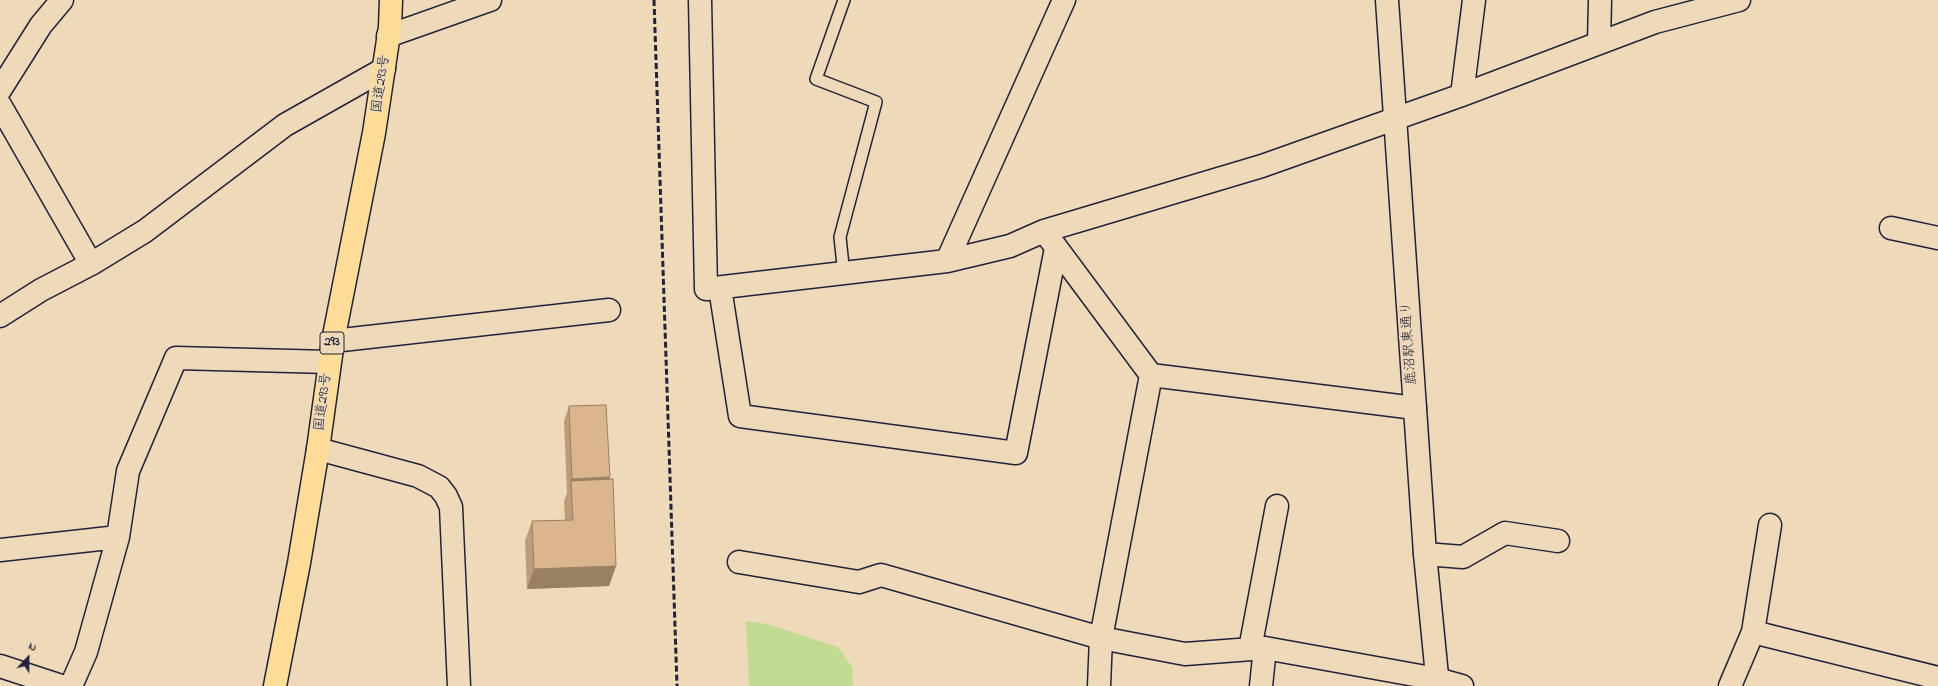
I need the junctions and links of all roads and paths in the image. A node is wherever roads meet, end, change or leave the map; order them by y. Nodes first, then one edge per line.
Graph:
1 (62, 0) edge
2 (391, 0) edge
3 (490, 0) edge
4 (700, 0) edge
5 (844, 0) edge
6 (1064, 0) edge
7 (1386, 0) edge
8 (1474, 0) edge
9 (1600, 0) edge
10 (1739, 0) edge
11 (388, 36) junction
12 (1599, 43) junction
13 (384, 69) junction
14 (0, 90) edge
15 (1462, 95) junction
16 (0, 105) edge
17 (1394, 120) junction
18 (1891, 228) dead end
19 (1938, 238) edge
20 (1050, 239) junction
21 (947, 262) junction
22 (91, 264) junction
23 (844, 275) junction
24 (720, 288) junction
25 (610, 310) dead end
26 (0, 316) edge
27 (331, 352) junction
28 (1151, 376) junction
29 (1415, 408) junction
30 (318, 449) junction
31 (1277, 506) dead end
32 (1770, 525) dead end
33 (118, 537) junction
34 (1558, 541) dead end
35 (0, 550) edge
36 (1425, 554) junction
37 (739, 562) dead end
38 (1753, 632) junction
39 (1100, 638) junction
40 (1257, 649) junction
41 (0, 666) edge
42 (1938, 678) edge
43 (1438, 682) edge
44 (62, 686) edge
45 (71, 686) edge
46 (275, 686) edge
47 (459, 686) edge
48 (1099, 686) edge
49 (1261, 686) edge
50 (1462, 686) edge
51 (1730, 686) edge

1 - 14 street
2 - 11 highway, 国道293号 / 293
3 - 11 street
4 - 24 street
5 - 23 lane
6 - 21 street
7 - 17 street, 鹿沼駅東通り
8 - 15 street
9 - 12 street
10 - 12 street
11 - 13 highway, 国道293号 / 293
12 - 15 street
13 - 22 street
13 - 27 highway, 国道293号 / 293
15 - 17 street
16 - 22 street
17 - 20 street
17 - 29 street, 鹿沼駅東通り
18 - 19 street
20 - 21 street
20 - 24 street
20 - 28 street
21 - 23 street
22 - 26 street
23 - 24 street
25 - 27 street
27 - 30 highway, 国道293号 / 293
27 - 33 street
28 - 29 street
28 - 39 street
29 - 36 street, 鹿沼駅東通り
30 - 46 highway, 国道293号 / 293
30 - 47 street
31 - 40 street
32 - 38 street
33 - 35 street
33 - 45 street
34 - 36 street
36 - 43 street, 鹿沼駅東通り
37 - 39 street
38 - 42 street
38 - 51 street
39 - 40 street
39 - 48 street
40 - 43 street
40 - 49 street
41 - 44 street
43 - 50 street

